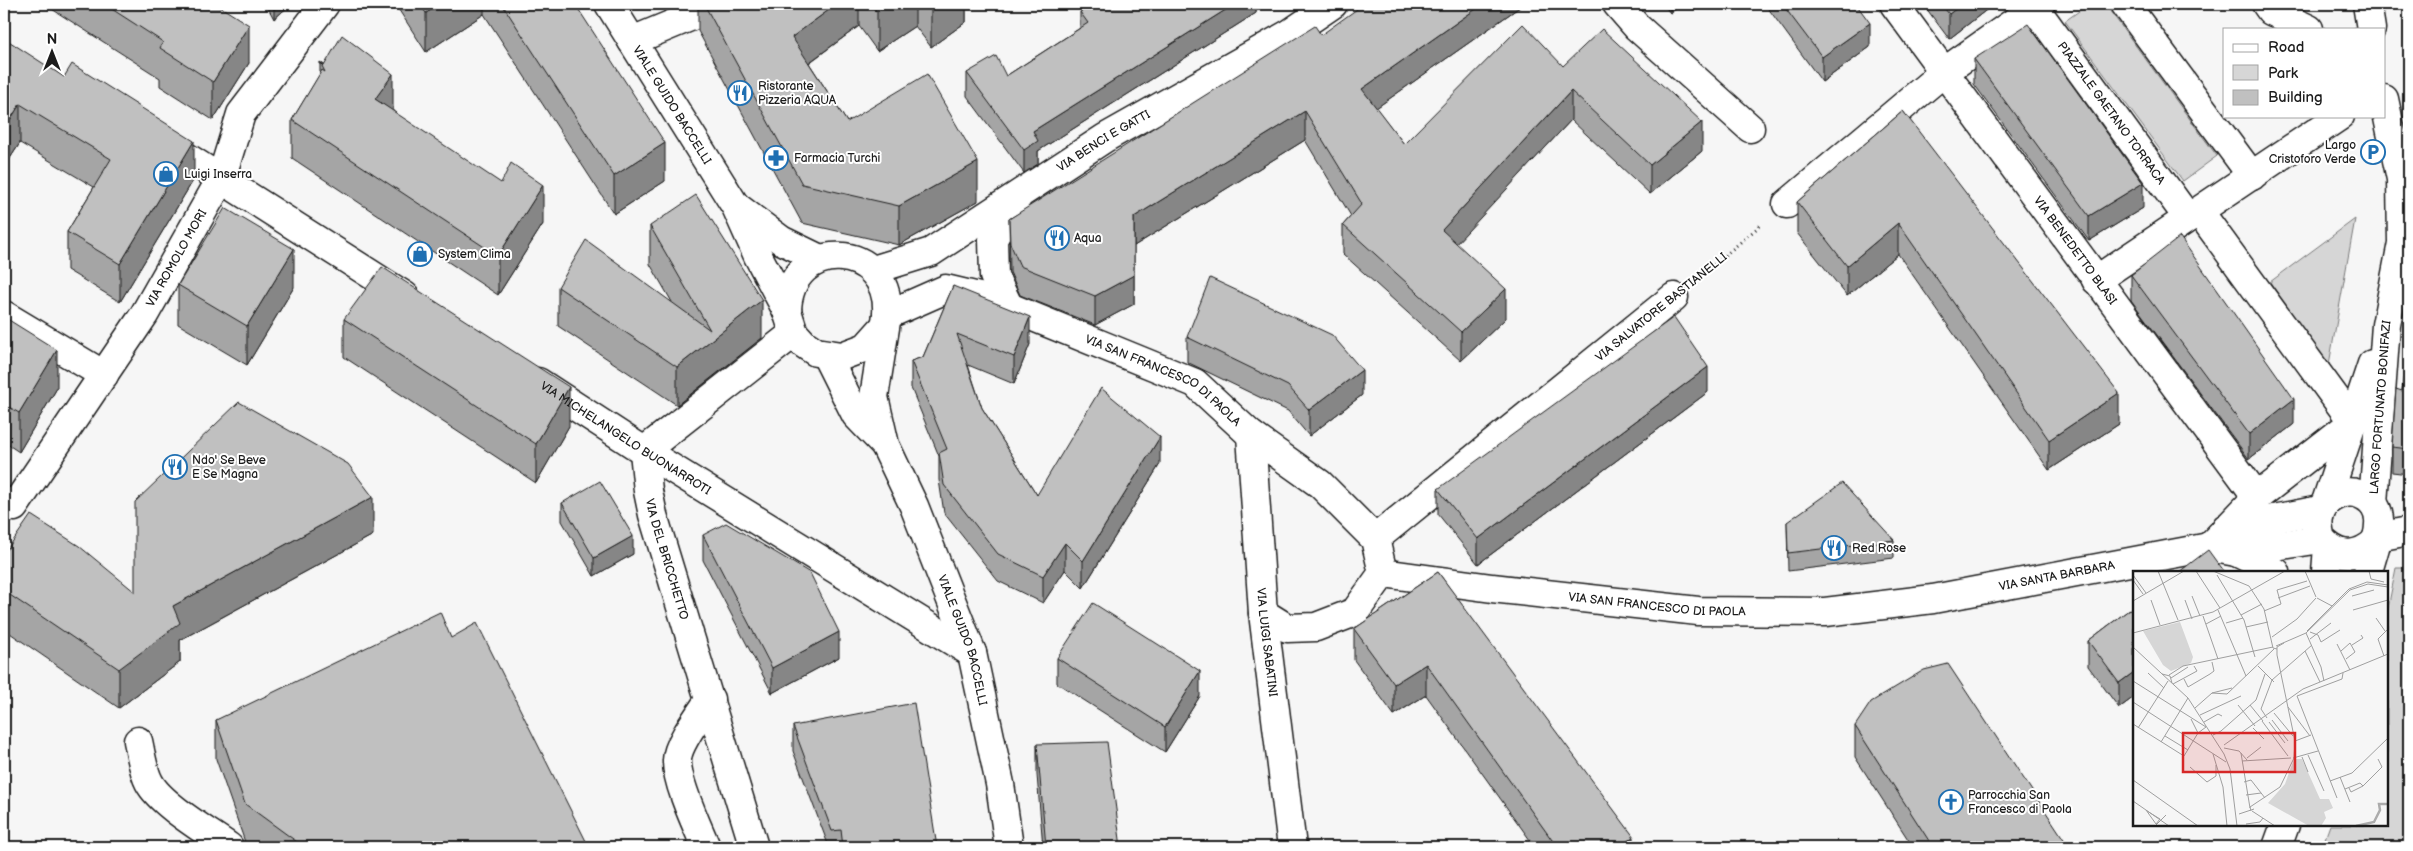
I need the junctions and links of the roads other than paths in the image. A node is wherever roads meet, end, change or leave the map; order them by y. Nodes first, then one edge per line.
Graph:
1 (325, 4) edge
2 (608, 4) edge
3 (721, 4) edge
4 (1333, 4) edge
5 (1617, 4) edge
6 (1894, 4) edge
7 (2125, 4) edge
8 (2367, 4) edge
9 (2036, 5) edge
10 (2269, 8) edge
11 (2307, 28) edge
12 (2371, 28) edge
13 (632, 41) junction
14 (1944, 72) junction
15 (2386, 106) edge
16 (2337, 118) edge
17 (1750, 128) dead end
18 (146, 131) edge
19 (2252, 176) junction
20 (2405, 177) edge
21 (220, 179) junction
22 (1019, 194) junction
23 (1787, 204) road end
24 (736, 207) junction
25 (2194, 215) junction
26 (820, 259) junction
27 (873, 270) junction
28 (2096, 280) junction
29 (1674, 297) road end
30 (1009, 307) junction
31 (424, 308) edge
32 (4, 315) edge
33 (885, 321) junction
34 (790, 322) junction
35 (2386, 324) junction
36 (826, 355) junction
37 (514, 366) edge
38 (104, 375) junction
39 (2353, 422) junction
40 (1251, 435) junction
41 (885, 445) junction
42 (644, 452) junction
43 (2257, 497) junction
44 (9, 504) edge
45 (2323, 506) junction
46 (2409, 516) edge
47 (2376, 523) junction
48 (2409, 531) edge
49 (1375, 539) junction
50 (2224, 542) junction
51 (2325, 553) edge
52 (2274, 571) edge
53 (2368, 571) edge
54 (1383, 573) junction
55 (1933, 599) joint
56 (1263, 613) junction
57 (972, 653) junction
58 (710, 699) junction
59 (138, 742) dead end
60 (2285, 826) edge
61 (229, 847) edge
62 (706, 847) edge
63 (754, 847) edge
64 (1009, 847) edge
65 (1292, 847) edge
66 (2277, 847) edge

1 - 21 street, VIA ROMOLO MORI
2 - 13 street, VIALE GUIDO BACCELLI
3 - 13 street
4 - 22 street, VIA BENCI E GATTI
5 - 17 street
6 - 14 street, VIA BENEDETTO BLASI
7 - 19 street
8 - 12 street
9 - 14 street, PIAZZALE GAETANO TORRACA
9 - 25 street, PIAZZALE GAETANO TORRACA
10 - 11 street
13 - 24 street, VIALE GUIDO BACCELLI
14 - 23 street
14 - 28 street, VIA BENEDETTO BLASI
15 - 20 street
16 - 19 street
18 - 21 street
19 - 25 street
20 - 35 street
21 - 31 street
21 - 38 street, VIA ROMOLO MORI
22 - 27 street, VIA BENCI E GATTI
22 - 30 street
24 - 26 street, VIALE GUIDO BACCELLI
24 - 34 street, VIALE GUIDO BACCELLI
25 - 28 street
25 - 39 street, PIAZZALE GAETANO TORRACA
26 - 27 street
26 - 34 street
27 - 33 street, VIALE GUIDO BACCELLI
28 - 43 street, VIA BENEDETTO BLASI
29 - 49 street, VIA SALVATORE BASTIANELLI
30 - 33 street, VIA SAN FRANCESCO DI PAOLA
30 - 40 street, VIA SAN FRANCESCO DI PAOLA
32 - 38 street
33 - 36 street, VIALE GUIDO BACCELLI
33 - 41 street, VIALE GUIDO BACCELLI
34 - 36 street, VIALE GUIDO BACCELLI
34 - 42 street
35 - 39 street, LARGO FORTUNATO BONIFAZI
35 - 47 street, LARGO FORTUNATO BONIFAZI
36 - 41 street, VIALE GUIDO BACCELLI
37 - 42 street, VIA MICHELANGELO BUONARROTI
38 - 44 street, VIA ROMOLO MORI
39 - 43 street, LARGO FORTUNATO BONIFAZI
39 - 45 street, LARGO FORTUNATO BONIFAZI
40 - 49 street, VIA SAN FRANCESCO DI PAOLA
40 - 56 street, VIA LUIGI SABATINI
41 - 57 street, VIALE GUIDO BACCELLI
42 - 57 street, VIA MICHELANGELO BUONARROTI
42 - 58 street, VIA DEL BRICCHETTO
43 - 50 street, LARGO FORTUNATO BONIFAZI
45 - 47 street, LARGO FORTUNATO BONIFAZI
45 - 50 street, LARGO FORTUNATO BONIFAZI
45 - 51 street, LARGO FORTUNATO BONIFAZI
46 - 47 street, LARGO FORTUNATO BONIFAZI
47 - 48 street
47 - 51 street
47 - 53 street, LARGO FORTUNATO BONIFAZI
49 - 54 street
50 - 51 street
50 - 52 street
50 - 55 street, VIA SANTA BARBARA
54 - 55 street, VIA SAN FRANCESCO DI PAOLA
54 - 56 street
56 - 65 street, VIA LUIGI SABATINI
57 - 64 street, VIALE GUIDO BACCELLI
58 - 62 street
58 - 63 street, VIA DEL BRICCHETTO
59 - 61 street
60 - 66 street

